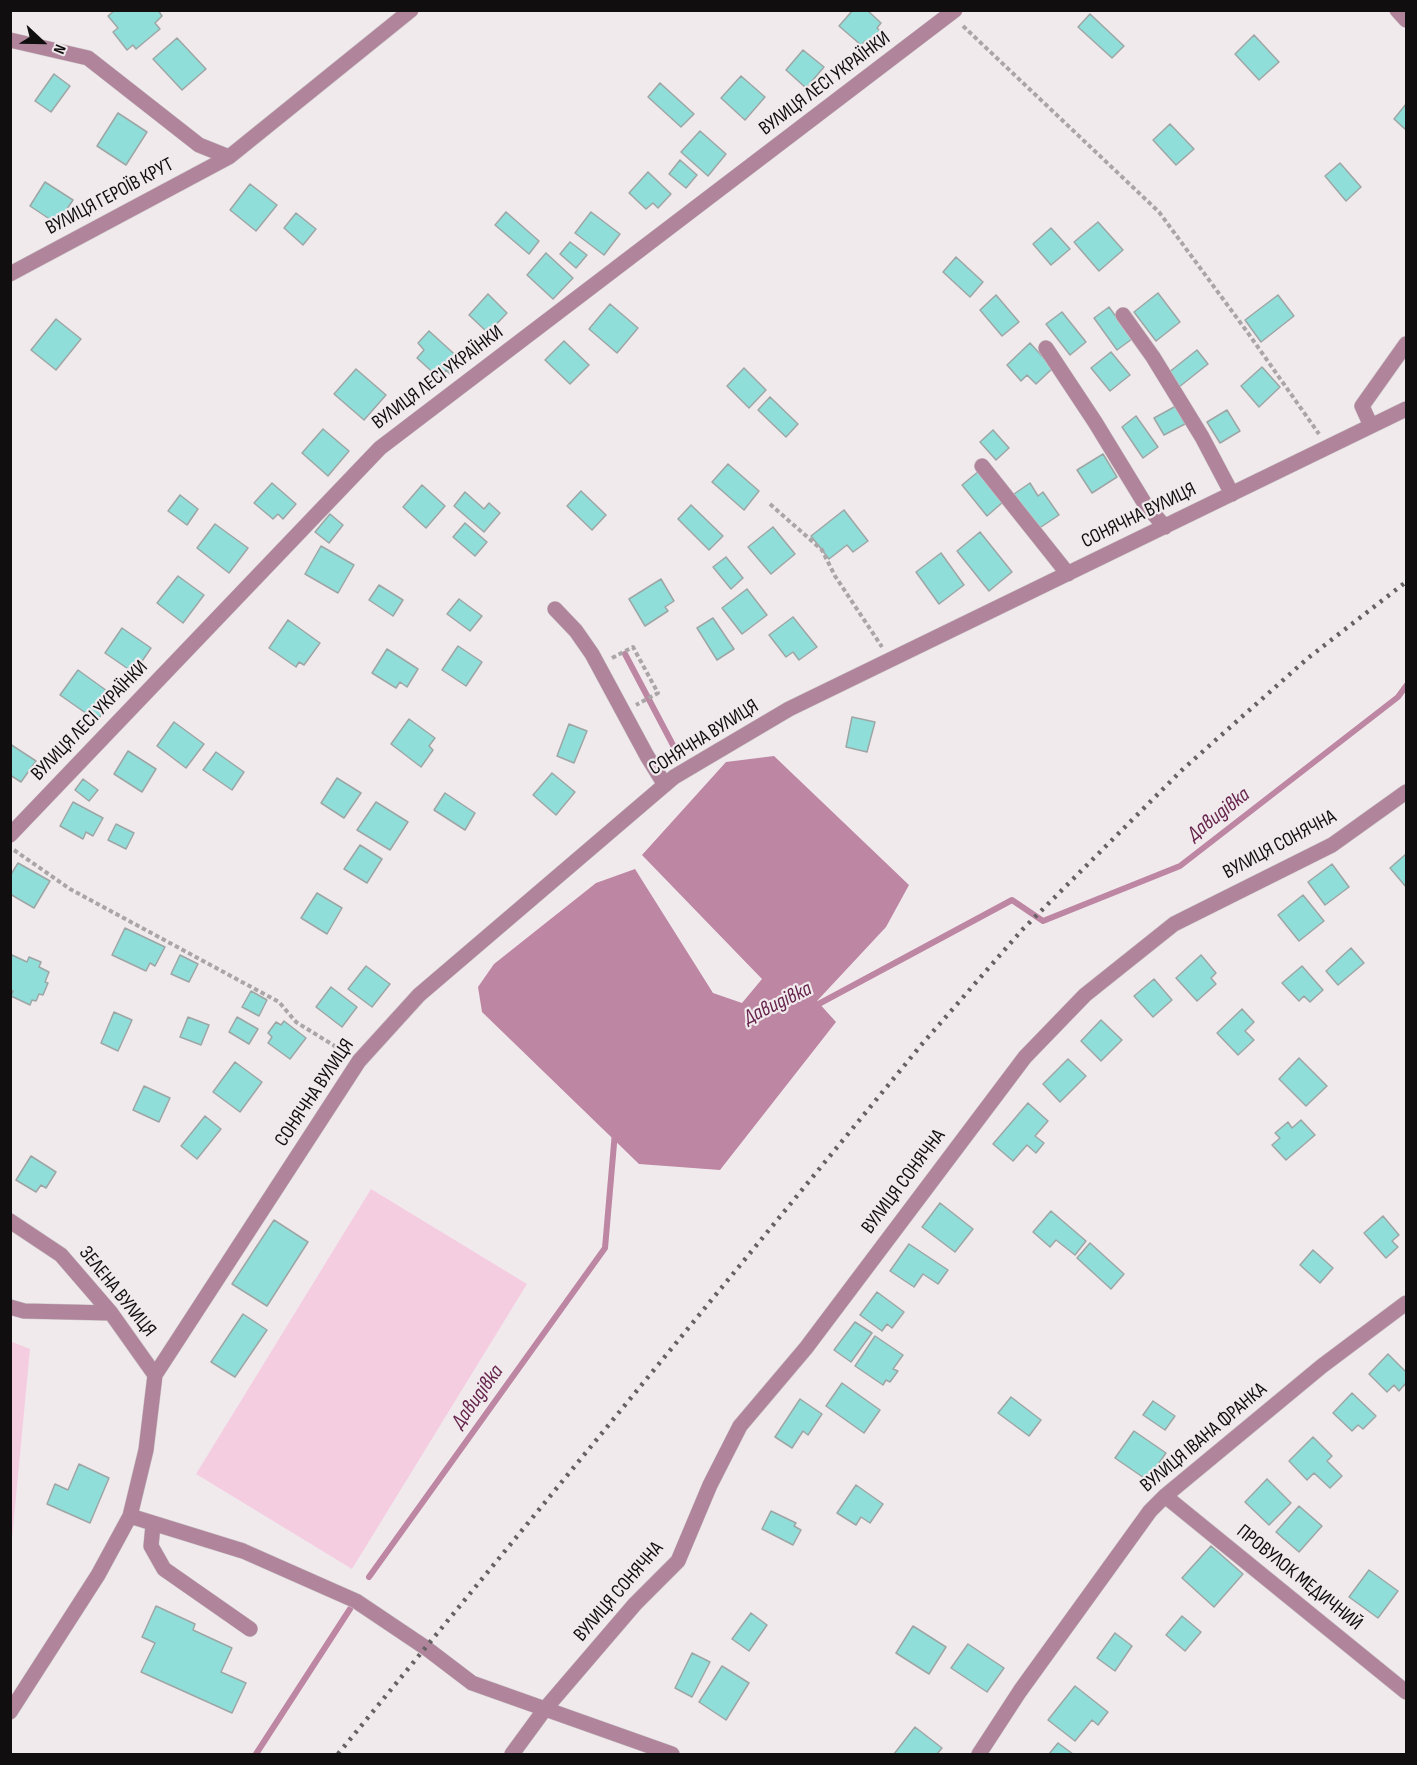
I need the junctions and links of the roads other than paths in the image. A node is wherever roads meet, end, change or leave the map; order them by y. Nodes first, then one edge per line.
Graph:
1 (411, 10) edge
2 (1397, 10) edge
3 (949, 14) edge
4 (1407, 20) edge
5 (10, 40) edge
6 (230, 157) junction
7 (10, 274) edge
8 (1123, 315) dead end
9 (1407, 344) edge
10 (1046, 348) dead end
11 (1407, 409) edge
12 (1371, 426) junction
13 (982, 466) dead end
14 (1232, 494) junction
15 (1165, 527) junction
16 (1068, 574) junction
17 (555, 609) dead end
18 (665, 785) junction
19 (1407, 792) edge
20 (10, 835) edge
21 (10, 1221) edge
22 (1407, 1303) edge
23 (10, 1307) edge
24 (111, 1313) junction
25 (154, 1375) junction
26 (1165, 1496) junction
27 (130, 1516) junction
28 (153, 1525) junction
29 (250, 1629) dead end
30 (1407, 1692) edge
31 (545, 1709) junction
32 (10, 1712) edge
33 (512, 1755) edge
34 (672, 1755) edge
35 (979, 1755) edge

1 - 6 street, ВУЛИЦЯ ГЕРОЇВ КРУТ
2 - 4 street
3 - 20 street, ВУЛИЦЯ ЛЕСІ УКРАЇНКИ
5 - 6 street, ВУЛИЦЯ ГЕРОЇВ КРУТ
6 - 7 street, ВУЛИЦЯ ГЕРОЇВ КРУТ
8 - 14 street
9 - 12 street
10 - 15 street
11 - 12 street, СОНЯЧНА ВУЛИЦЯ
12 - 14 street, СОНЯЧНА ВУЛИЦЯ
13 - 16 street
14 - 15 street, СОНЯЧНА ВУЛИЦЯ
15 - 16 street, СОНЯЧНА ВУЛИЦЯ
16 - 18 street, СОНЯЧНА ВУЛИЦЯ
17 - 18 street
18 - 25 street, СОНЯЧНА ВУЛИЦЯ
19 - 31 street, ВУЛИЦЯ СОНЯЧНА
21 - 24 street, ЗЕЛЕНА ВУЛИЦЯ
22 - 26 street, ВУЛИЦЯ ІВАНА ФРАНКА
23 - 24 street
24 - 25 street, ЗЕЛЕНА ВУЛИЦЯ
25 - 27 street
26 - 30 street, ПРОВУЛОК МЕДИЧНИЙ
26 - 35 street, ВУЛИЦЯ ІВАНА ФРАНКА
27 - 28 street
27 - 32 street
28 - 29 street
28 - 31 street
31 - 33 street, ВУЛИЦЯ СОНЯЧНА
31 - 34 street

